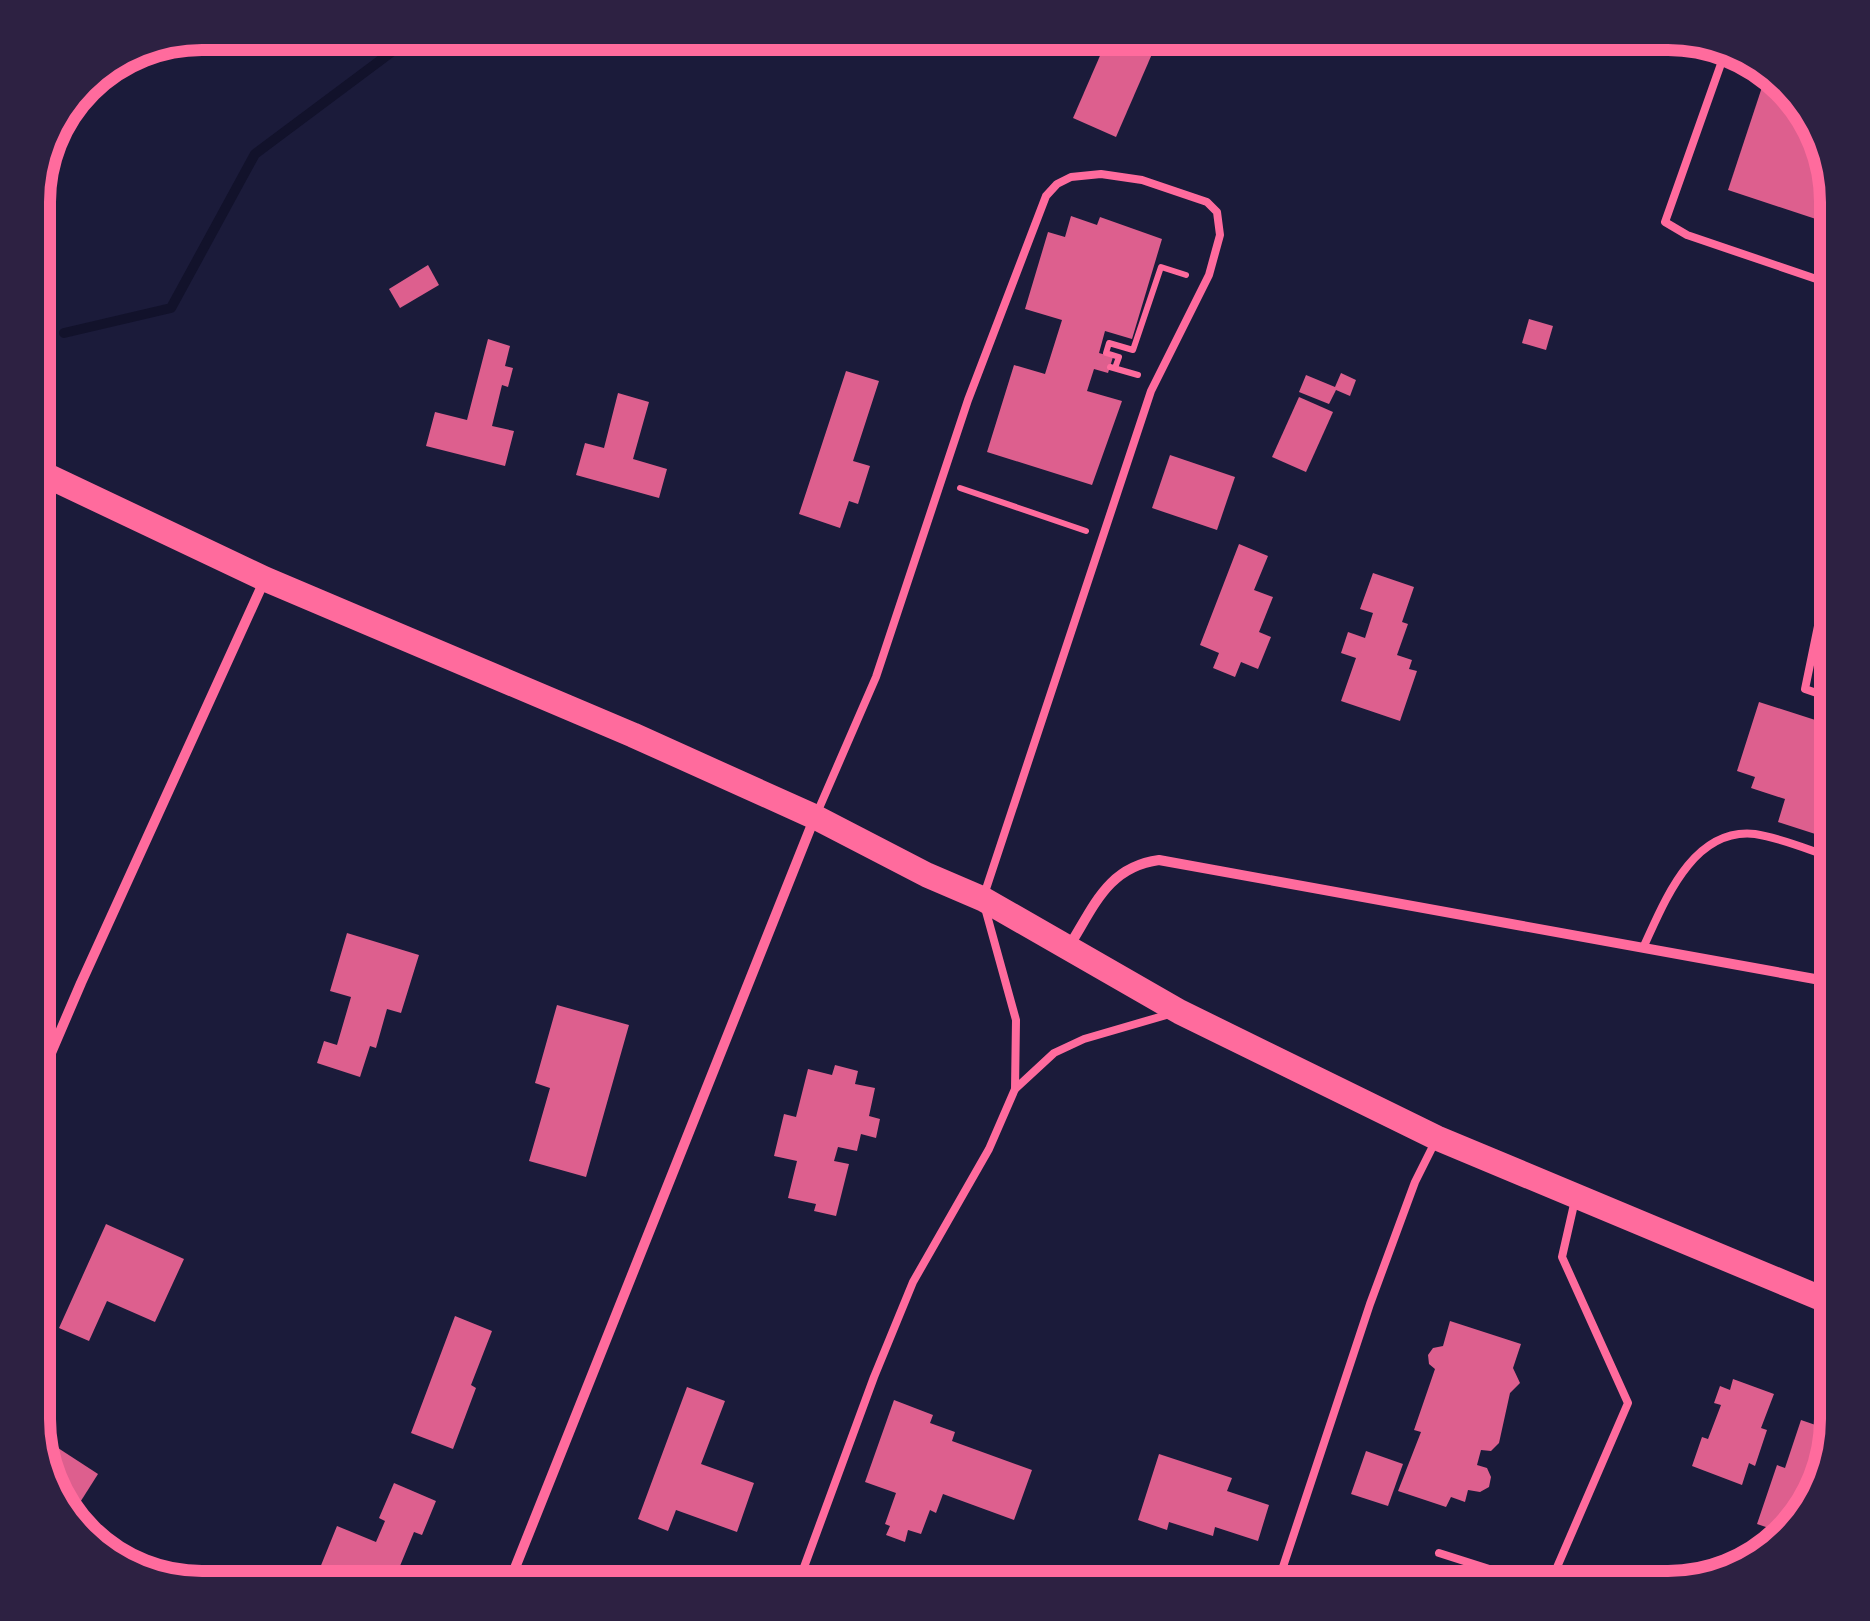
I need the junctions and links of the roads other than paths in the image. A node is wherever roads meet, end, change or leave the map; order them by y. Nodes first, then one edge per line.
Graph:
1 (1722, 60) edge
2 (1820, 280) edge
3 (50, 477) edge
4 (265, 578) junction
5 (1820, 622) edge
6 (1820, 695) edge
7 (815, 817) junction
8 (1820, 854) edge
9 (983, 899) junction
10 (1068, 948) junction
11 (1643, 948) junction
12 (1820, 979) edge
13 (1180, 1012) junction
14 (50, 1054) edge
15 (1016, 1090) junction
16 (1438, 1138) junction
17 (1576, 1195) junction
18 (1820, 1298) edge
19 (1438, 1552) dead end
20 (513, 1571) edge
21 (803, 1571) edge
22 (1282, 1571) edge
23 (1497, 1571) edge
24 (1556, 1571) edge

1 - 2 lane
3 - 4 main road
4 - 7 main road
4 - 14 street
5 - 6 lane
7 - 9 main road
7 - 9 lane
7 - 20 street
8 - 11 lane
9 - 10 main road
9 - 15 lane
10 - 11 street
10 - 13 main road
11 - 12 street
13 - 15 lane
13 - 16 main road
15 - 21 lane
16 - 17 main road
16 - 22 lane
17 - 18 main road
17 - 24 lane
19 - 23 lane

